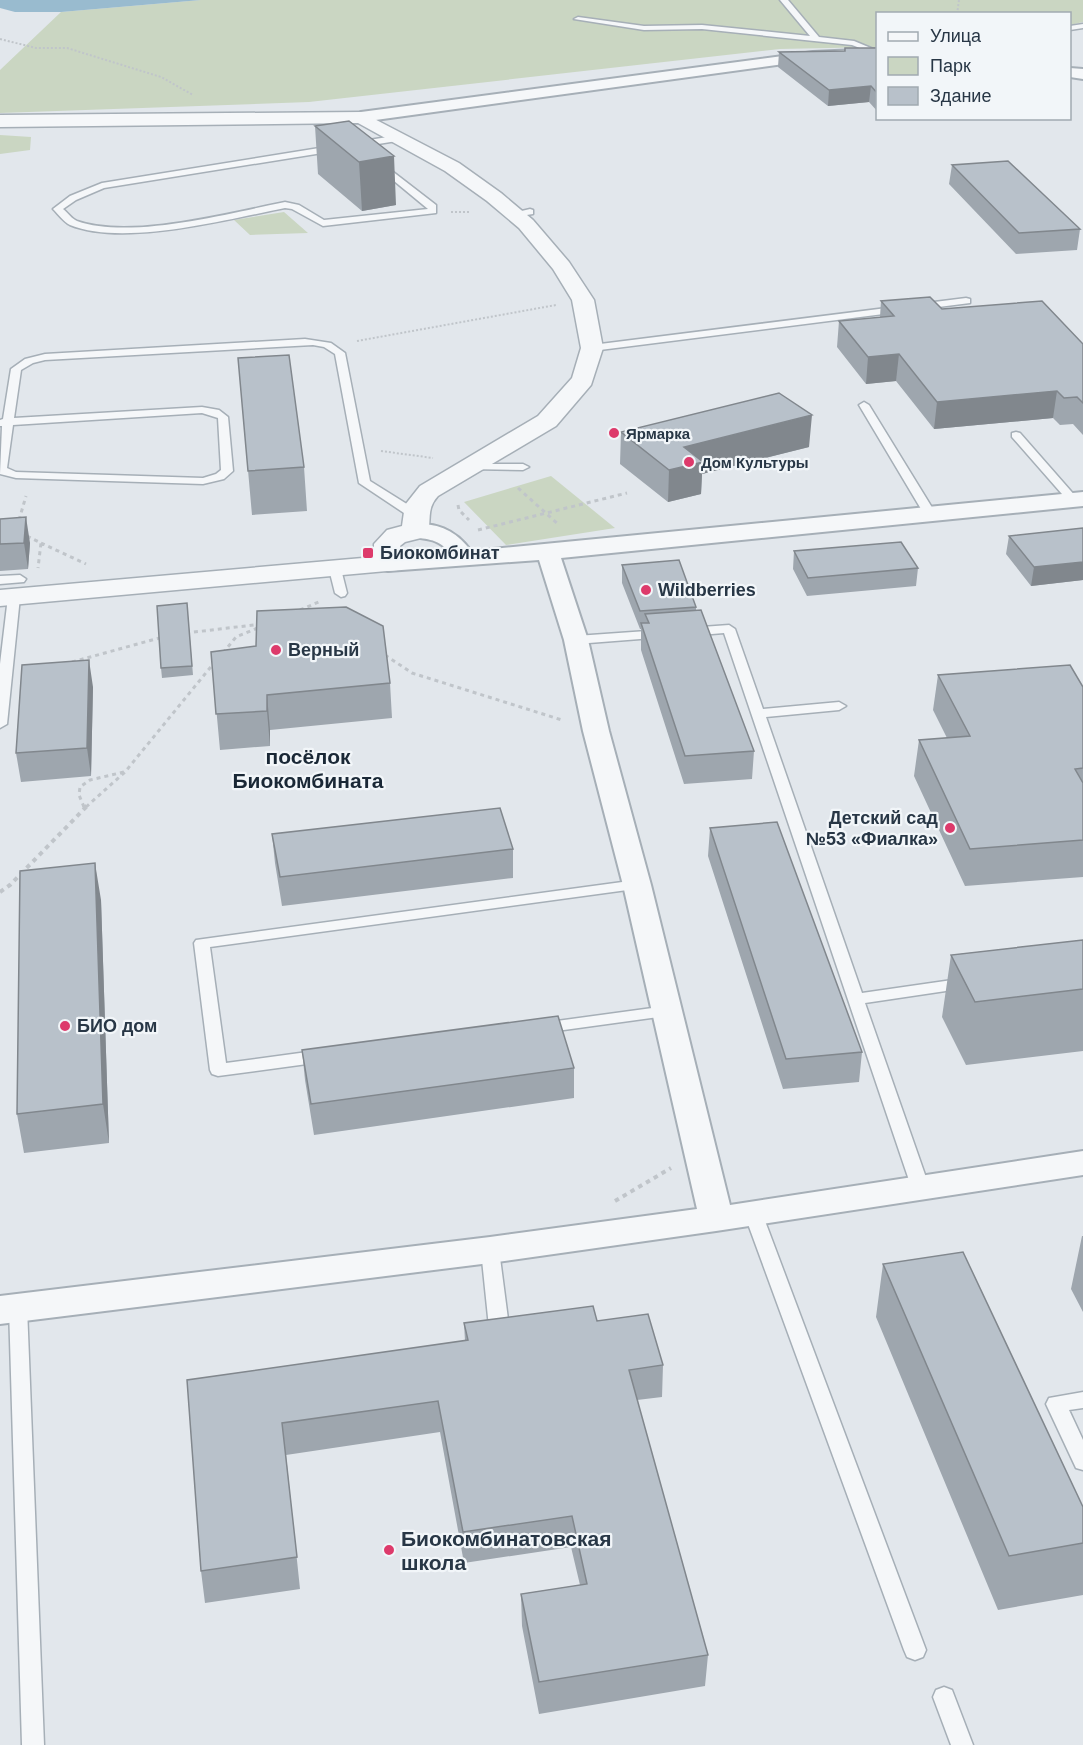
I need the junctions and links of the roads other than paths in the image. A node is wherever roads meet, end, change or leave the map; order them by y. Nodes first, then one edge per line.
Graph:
1 (784, 0) edge
2 (578, 19) dead end
3 (817, 39) junction
4 (876, 52) edge
5 (876, 52) edge
6 (361, 117) junction
7 (0, 121) edge
8 (400, 138) junction
9 (355, 145) junction
10 (364, 152) edge
11 (373, 159) edge
12 (966, 302) dead end
13 (592, 348) junction
14 (864, 405) dead end
15 (4, 423) edge
16 (1016, 435) dead end
17 (472, 467) junction
18 (523, 467) dead end
19 (1078, 500) edge
20 (930, 514) junction
21 (415, 523) junction
22 (548, 552) junction
23 (463, 558) junction
24 (388, 564) junction
25 (14, 590) edge
26 (576, 640) junction
27 (2, 699) edge
28 (839, 706) dead end
29 (758, 714) junction
30 (0, 724) edge
31 (638, 885) junction
32 (981, 981) edge
33 (856, 999) junction
34 (667, 1011) junction
35 (525, 1030) edge
36 (336, 1055) edge
37 (1083, 1163) edge
38 (921, 1188) junction
39 (753, 1213) junction
40 (716, 1219) junction
41 (490, 1250) junction
42 (9, 1308) edge
43 (499, 1327) edge
44 (1083, 1400) edge
45 (1083, 1462) edge
46 (915, 1650) dead end
47 (944, 1697) dead end
48 (33, 1745) edge
49 (962, 1745) edge

1 - 3 lane
2 - 3 lane
3 - 4 lane
5 - 6 street
6 - 7 street
6 - 8 street
8 - 9 lane
8 - 13 street
9 - 10 lane
9 - 11 lane
12 - 13 lane
13 - 17 street
14 - 20 lane
15 - 15 lane
15 - 21 lane
16 - 19 lane
17 - 18 lane
17 - 21 street
19 - 20 street
20 - 22 street
21 - 23 street
21 - 24 street
22 - 23 street
22 - 26 street
23 - 24 street
24 - 25 street
25 - 27 lane
26 - 29 lane
26 - 31 street
27 - 30 lane
28 - 29 lane
29 - 33 lane
31 - 34 street
31 - 36 lane
32 - 33 lane
33 - 38 lane
34 - 35 lane
34 - 40 street
37 - 38 street
38 - 39 street
39 - 40 street
39 - 46 lane
40 - 41 street
41 - 42 street
41 - 43 lane
42 - 48 lane
44 - 45 lane
47 - 49 lane

